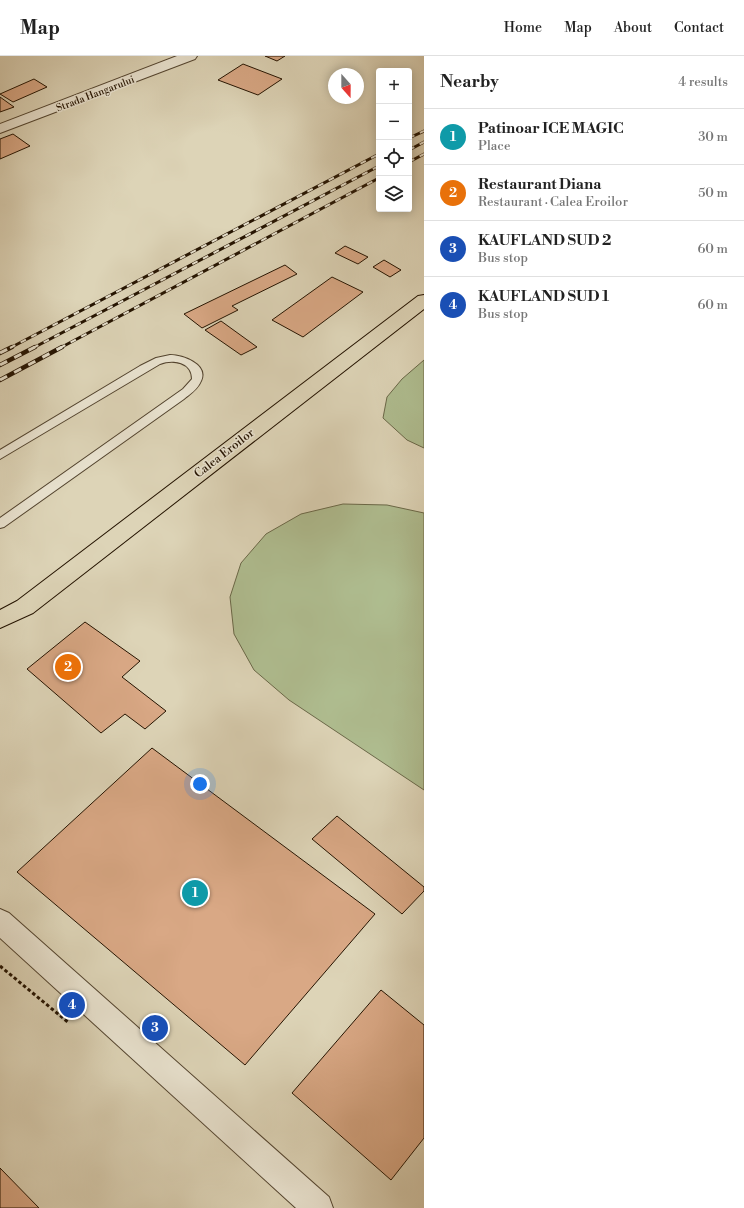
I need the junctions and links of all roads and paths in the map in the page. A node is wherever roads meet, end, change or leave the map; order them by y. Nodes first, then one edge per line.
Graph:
1 (190, 56) edge
2 (0, 129) edge
3 (424, 300) edge
4 (0, 455) edge
5 (0, 524) edge
6 (24, 607) junction
7 (0, 620) edge
8 (0, 632) edge
9 (0, 921) edge
10 (318, 1208) edge

1 - 2 street, Strada Hangarului
3 - 6 main road, Calea Eroilor
4 - 5 lane
6 - 7 main road, Calea Eroilor
6 - 8 main road, Calea Eroilor
9 - 10 street

